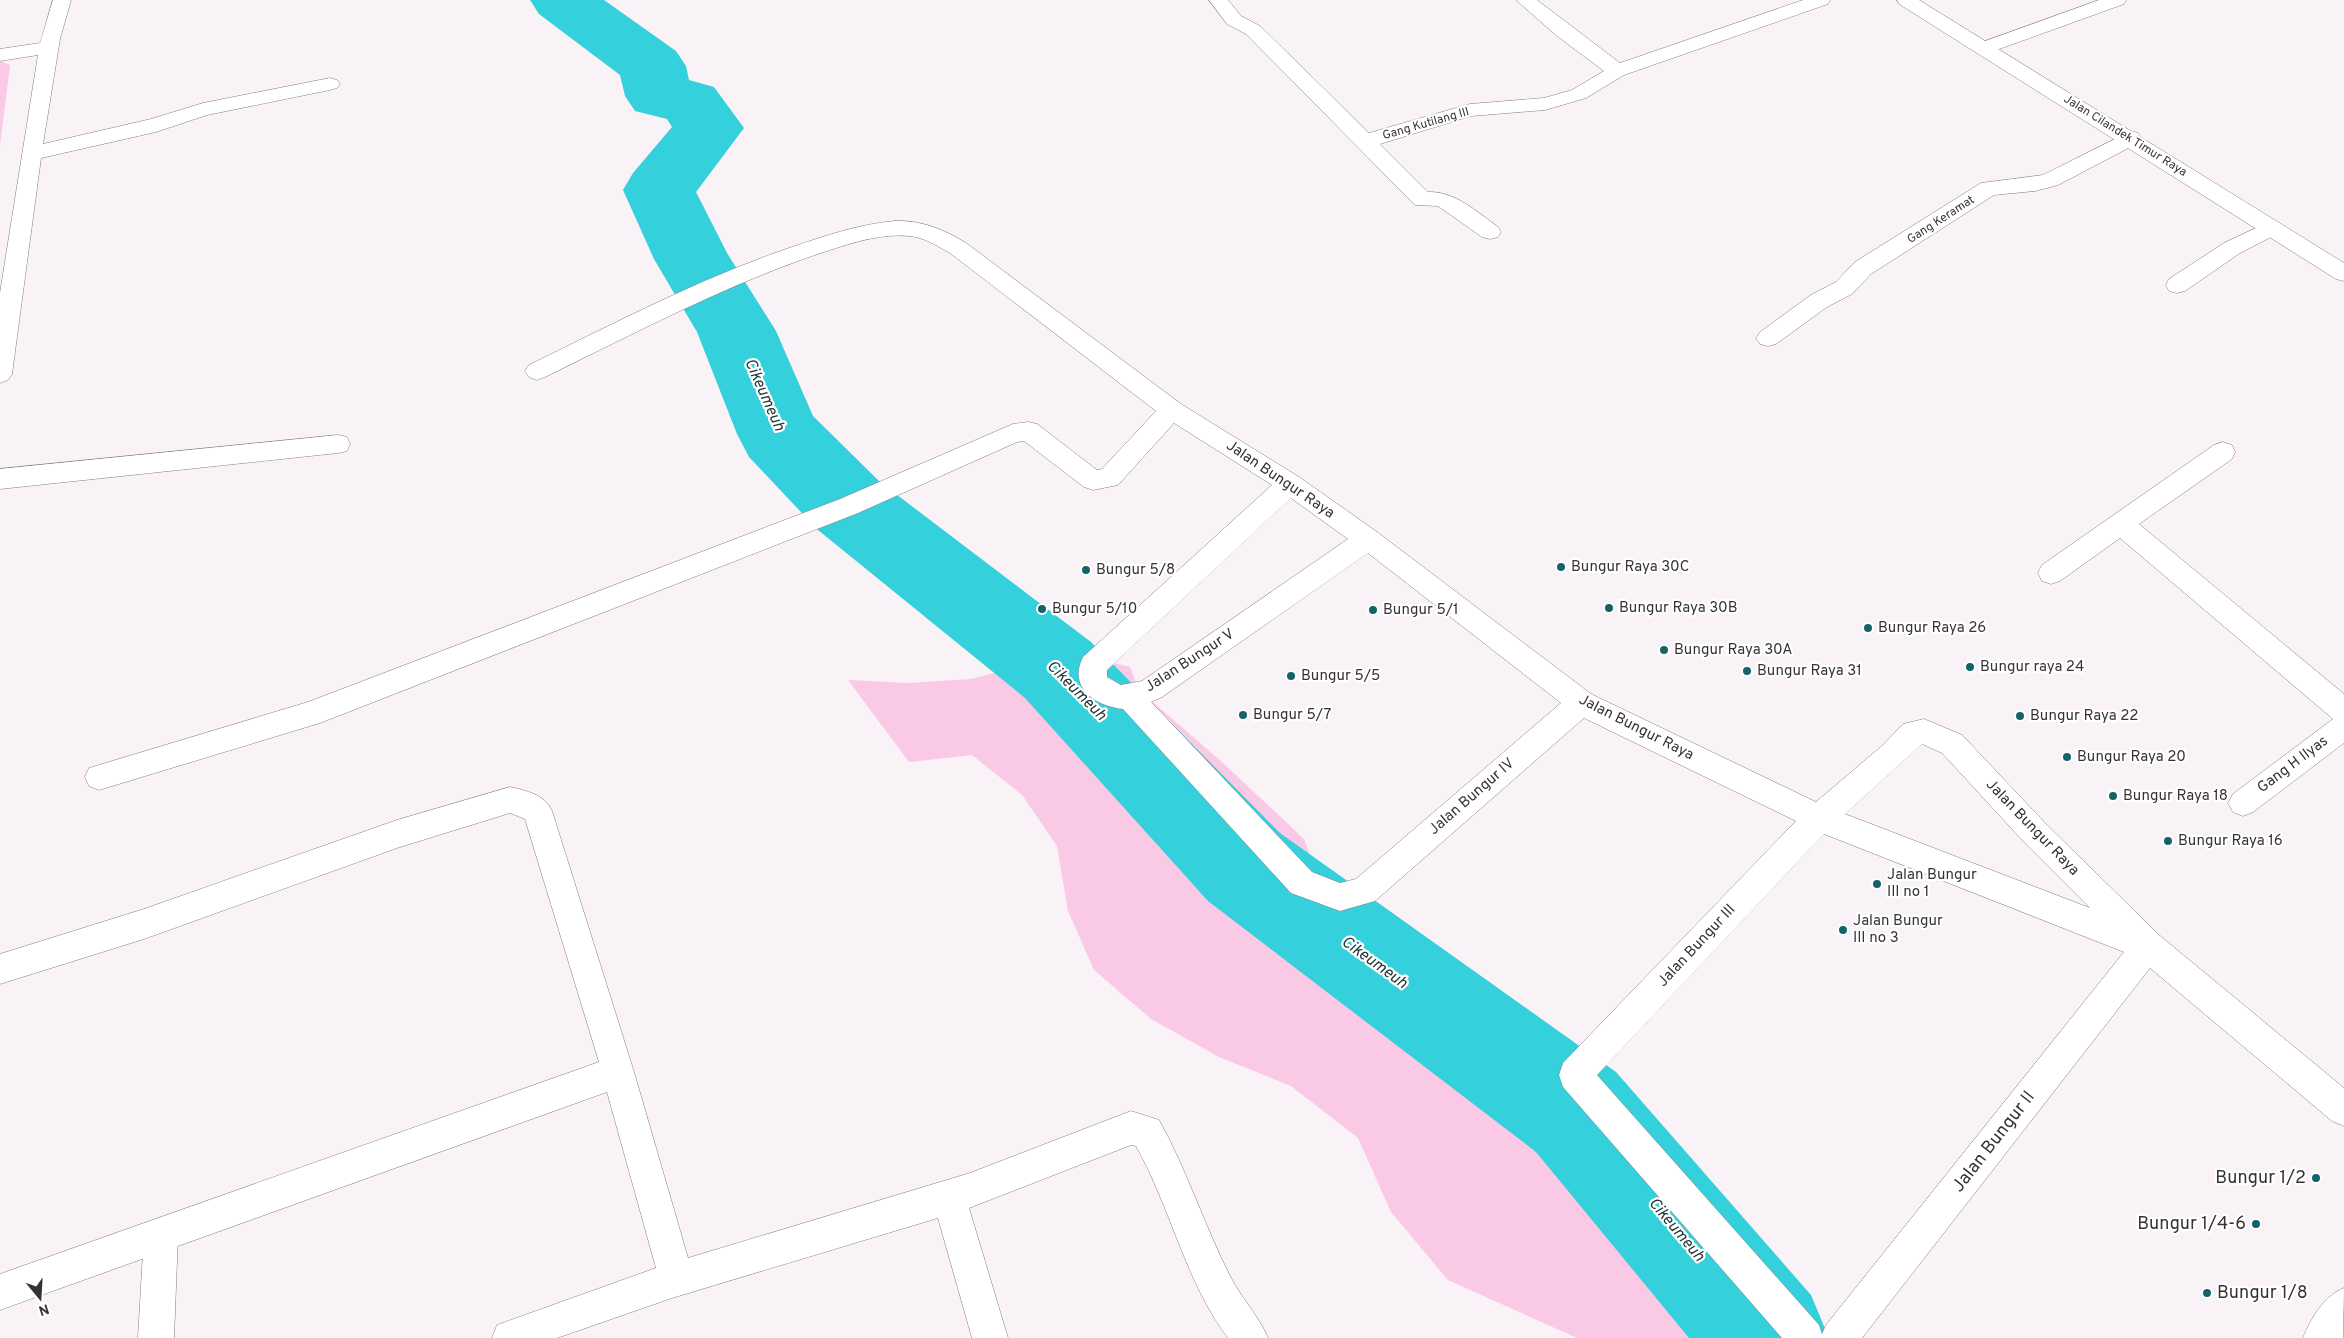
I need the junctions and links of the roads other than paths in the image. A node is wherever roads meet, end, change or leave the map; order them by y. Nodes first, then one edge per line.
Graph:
1 (62, 0) edge
2 (1218, 0) edge
3 (1525, 0) edge
4 (1821, 0) edge
5 (1906, 0) edge
6 (2117, 0) edge
7 (48, 47) junction
8 (1984, 48) junction
9 (0, 55) edge
10 (1617, 71) junction
11 (330, 84) dead end
12 (2131, 138) junction
13 (1365, 141) junction
14 (31, 153) junction
15 (2271, 228) junction
16 (1490, 232) dead end
17 (2344, 273) edge
18 (2177, 285) dead end
19 (1768, 338) dead end
20 (538, 371) dead end
21 (0, 374) edge
22 (1172, 410) junction
23 (338, 444) dead end
24 (2223, 452) dead end
25 (0, 478) edge
26 (1290, 484) junction
27 (2121, 524) junction
28 (1368, 539) junction
29 (2051, 573) dead end
30 (1130, 698) junction
31 (1581, 703) junction
32 (2344, 712) edge
33 (2344, 728) edge
34 (98, 777) dead end
35 (2243, 802) dead end
36 (1819, 818) junction
37 (2148, 946) junction
38 (0, 969) edge
39 (618, 1072) junction
40 (2344, 1109) edge
41 (949, 1198) junction
42 (161, 1235) junction
43 (676, 1278) junction
44 (0, 1292) edge
45 (2344, 1306) edge
46 (560, 1328) edge
47 (156, 1338) edge
48 (510, 1338) edge
49 (990, 1338) edge
50 (1250, 1338) edge
51 (1806, 1338) edge
52 (1839, 1338) edge
53 (2321, 1338) edge

1 - 7 street
2 - 13 street, Gang Kutilang III
3 - 10 street
4 - 10 street, Gang Kutilang III
5 - 8 street, Jalan Cilandek Timur Raya
6 - 8 street
7 - 9 street
7 - 14 street
8 - 12 street, Jalan Cilandek Timur Raya
10 - 13 street, Gang Kutilang III
11 - 14 street
12 - 15 street, Jalan Cilandek Timur Raya
12 - 19 street, Gang Keramat
13 - 16 street
14 - 21 street
15 - 17 street, Jalan Cilandek Timur Raya
15 - 18 street
20 - 22 street, Jalan Bungur Raya
22 - 26 street, Jalan Bungur Raya
22 - 34 street
23 - 25 street
24 - 27 street
26 - 28 street, Jalan Bungur Raya
26 - 30 street, Jalan Bungur V
27 - 29 street
27 - 32 street
28 - 30 street, Jalan Bungur V
28 - 31 street, Jalan Bungur Raya
30 - 31 street, Jalan Bungur IV
31 - 36 street, Jalan Bungur Raya
33 - 35 street, Gang H Ilyas
36 - 37 street, Jalan Bungur Raya
36 - 37 street, Jalan Bungur Raya
36 - 51 street, Jalan Bungur III
37 - 40 street, Jalan Bungur Raya
37 - 52 street, Jalan Bungur II
38 - 39 street
39 - 42 street
39 - 43 street
41 - 43 street
41 - 49 street
41 - 50 street
42 - 44 street
42 - 47 street
43 - 46 street
45 - 53 street
46 - 48 street

